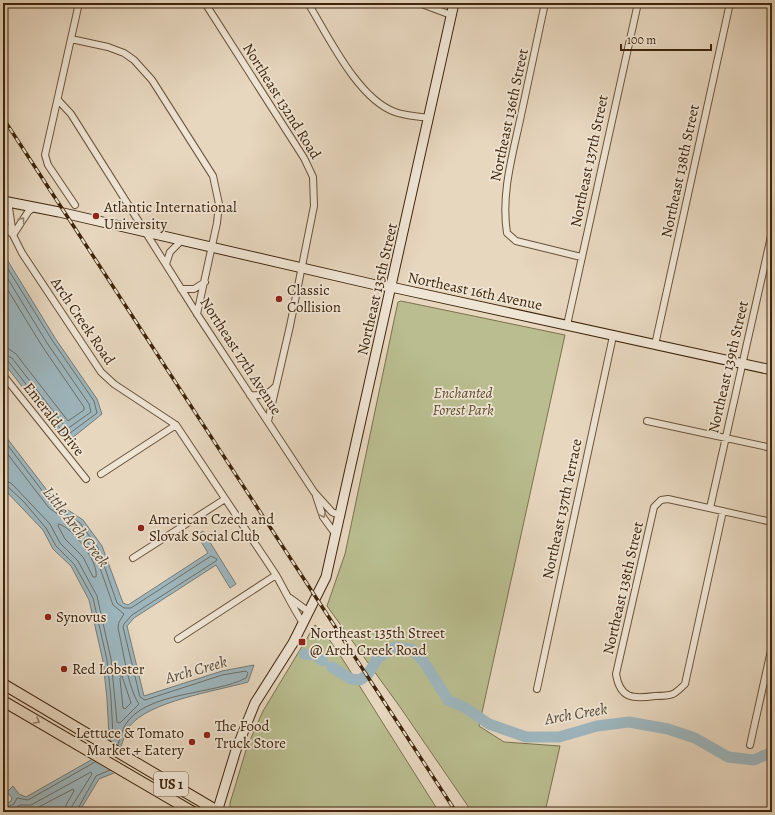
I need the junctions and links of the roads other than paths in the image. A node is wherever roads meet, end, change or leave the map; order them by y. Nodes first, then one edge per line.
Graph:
1 (79, 3) edge
2 (205, 3) edge
3 (308, 3) edge
4 (419, 3) edge
5 (454, 3) edge
6 (545, 3) edge
7 (638, 3) edge
8 (730, 3) edge
9 (451, 15) junction
10 (71, 39) junction
11 (58, 100) junction
12 (429, 118) junction
13 (4, 202) edge
14 (75, 205) dead end
15 (34, 207) junction
16 (3, 224) edge
17 (146, 232) junction
18 (772, 232) edge
19 (13, 235) junction
20 (181, 241) junction
21 (212, 248) junction
22 (582, 257) junction
23 (166, 264) junction
24 (301, 268) junction
25 (205, 282) junction
26 (391, 287) junction
27 (182, 289) junction
28 (198, 314) junction
29 (567, 325) junction
30 (612, 336) junction
31 (655, 345) junction
32 (743, 364) junction
33 (772, 370) edge
34 (3, 374) edge
35 (277, 385) junction
36 (250, 395) junction
37 (647, 421) dead end
38 (268, 422) junction
39 (176, 425) junction
40 (726, 437) junction
41 (772, 448) edge
42 (101, 474) dead end
43 (86, 480) dead end
44 (315, 493) junction
45 (225, 499) junction
46 (710, 508) junction
47 (723, 511) junction
48 (341, 516) junction
49 (772, 522) edge
50 (336, 535) junction
51 (133, 558) dead end
52 (276, 575) junction
53 (325, 580) junction
54 (289, 597) junction
55 (309, 612) junction
56 (303, 624) junction
57 (178, 639) dead end
58 (293, 643) junction
59 (772, 646) edge
60 (3, 684) edge
61 (537, 689) dead end
62 (3, 701) edge
63 (750, 745) dead end
64 (192, 812) edge
65 (217, 812) edge

1 - 10 street
2 - 24 street, Northeast 132nd Road
3 - 12 street
4 - 9 street
5 - 9 main road, Northeast 135th Street
6 - 22 street, Northeast 136th Street
7 - 22 street, Northeast 137th Street
8 - 31 street, Northeast 138th Street
9 - 12 main road, Northeast 135th Street
10 - 11 street
10 - 21 street
11 - 14 street
11 - 17 street, Northeast 17th Avenue
12 - 26 main road, Northeast 135th Street
13 - 15 main road, Northeast 16th Avenue
13 - 19 street, Arch Creek Road
15 - 17 main road, Northeast 16th Avenue
19 -> 15 street
16 - 19 street, Arch Creek Road
17 - 20 main road, Northeast 16th Avenue
17 - 23 street, Northeast 17th Avenue
18 - 32 street, Northeast 139th Street
19 - 39 street, Arch Creek Road
20 - 21 main road, Northeast 16th Avenue
20 - 23 street
21 - 24 main road, Northeast 16th Avenue
21 - 25 street
22 - 29 street, Northeast 137th Street
23 - 27 street, Northeast 17th Avenue
24 - 26 main road, Northeast 16th Avenue
24 - 35 street, Northeast 132nd Road
25 - 27 street
25 - 28 street
26 - 29 main road, Northeast 16th Avenue
26 - 48 main road, Northeast 135th Street
27 - 28 street, Northeast 17th Avenue
28 - 36 street, Northeast 17th Avenue
29 - 30 main road, Northeast 16th Avenue
30 - 31 main road, Northeast 16th Avenue
30 - 61 street, Northeast 137th Terrace
31 - 32 main road, Northeast 16th Avenue
32 - 33 main road, Northeast 16th Avenue
32 - 40 street, Northeast 139th Street
34 - 43 street, Emerald Drive
35 - 36 street
35 - 38 street, Northeast 132nd Road
36 - 38 street, Northeast 17th Avenue
37 - 40 street
38 - 44 street, Northeast 17th Avenue
39 - 42 street
39 - 45 street, Arch Creek Road
40 - 41 street
40 - 46 street, Northeast 139th Street
44 - 48 street, Northeast 17th Avenue
44 -> 50 street, Northeast 17th Avenue
45 - 51 street
45 - 52 street, Arch Creek Road
46 - 47 street
46 - 47 street, Northeast 138th Street
47 - 49 street
48 - 50 main road, Northeast 135th Street
50 - 53 main road, Northeast 135th Street
52 - 54 street, Arch Creek Road
52 - 57 street
53 - 55 main road, Northeast 135th Street
53 - 58 main road, Northeast 135th Street
54 - 55 street, Arch Creek Road
54 - 56 street, Arch Creek Road
55 - 56 main road, Northeast 135th Street
56 - 58 main road, Northeast 135th Street
58 - 65 main road, Northeast 135th Street
59 - 63 street
60 - 65 main road, US 1
62 -> 64 main road, US 1

